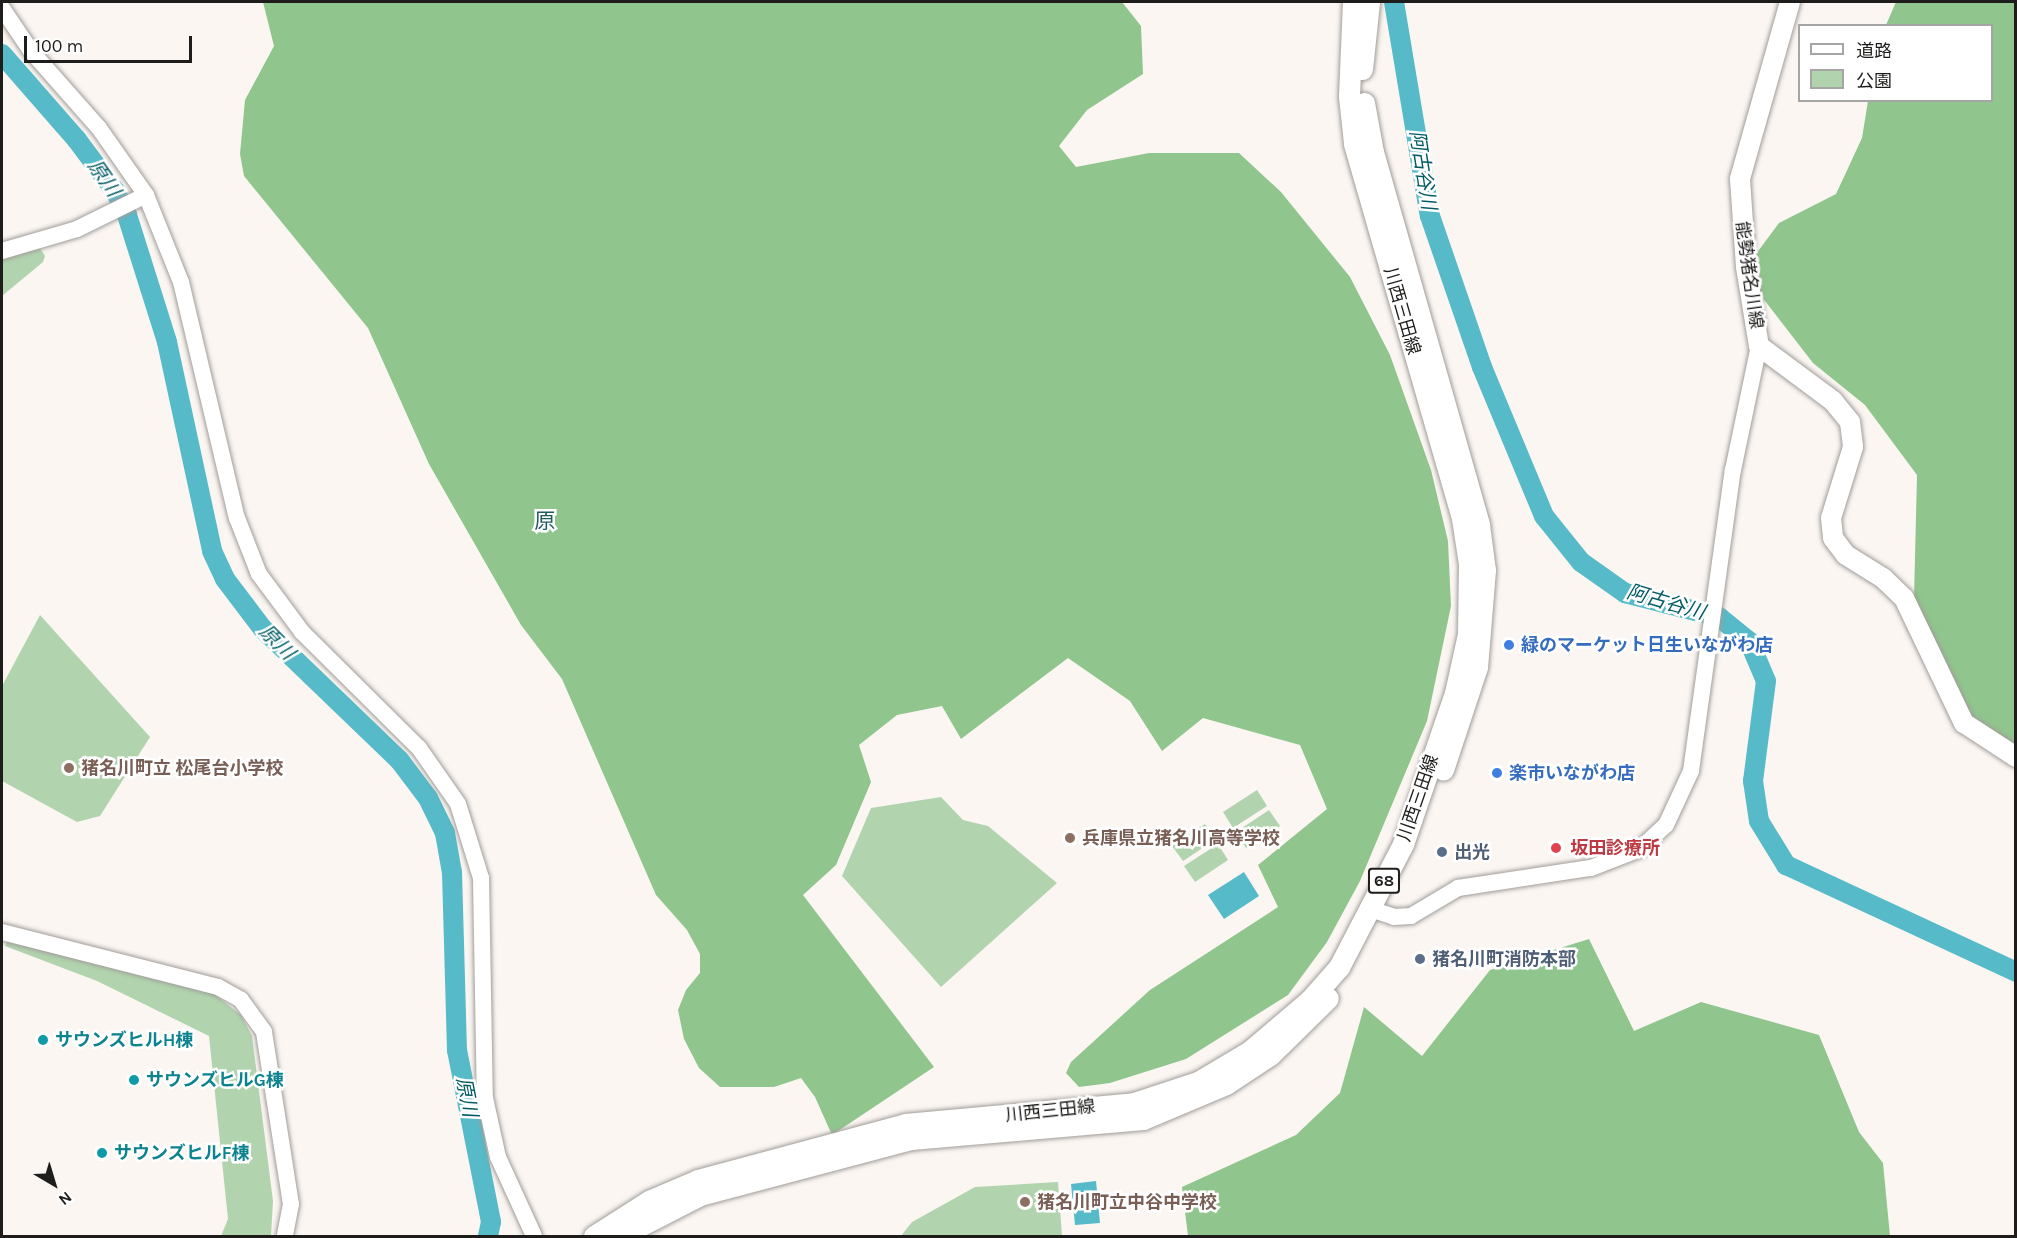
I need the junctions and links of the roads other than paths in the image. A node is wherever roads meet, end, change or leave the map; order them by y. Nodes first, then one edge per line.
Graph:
1 (1353, 2) edge
2 (1369, 2) edge
3 (1790, 2) edge
4 (2, 8) edge
5 (146, 195) junction
6 (2, 251) edge
7 (1759, 346) junction
8 (2016, 757) edge
9 (1376, 911) junction
10 (2, 933) edge
11 (285, 1236) edge
12 (534, 1236) edge
13 (594, 1236) edge
14 (620, 1236) edge

1 - 9 main road, 川西三田線 / 68
2 - 9 main road, 川西三田線 / 68
3 - 7 main road, 能勢猪名川線
4 - 5 street
5 - 6 street
5 - 12 street
7 - 8 main road, 能勢猪名川線
7 - 9 street
9 - 13 main road, 川西三田線 / 68
9 - 14 main road, 川西三田線 / 68
10 - 11 street

